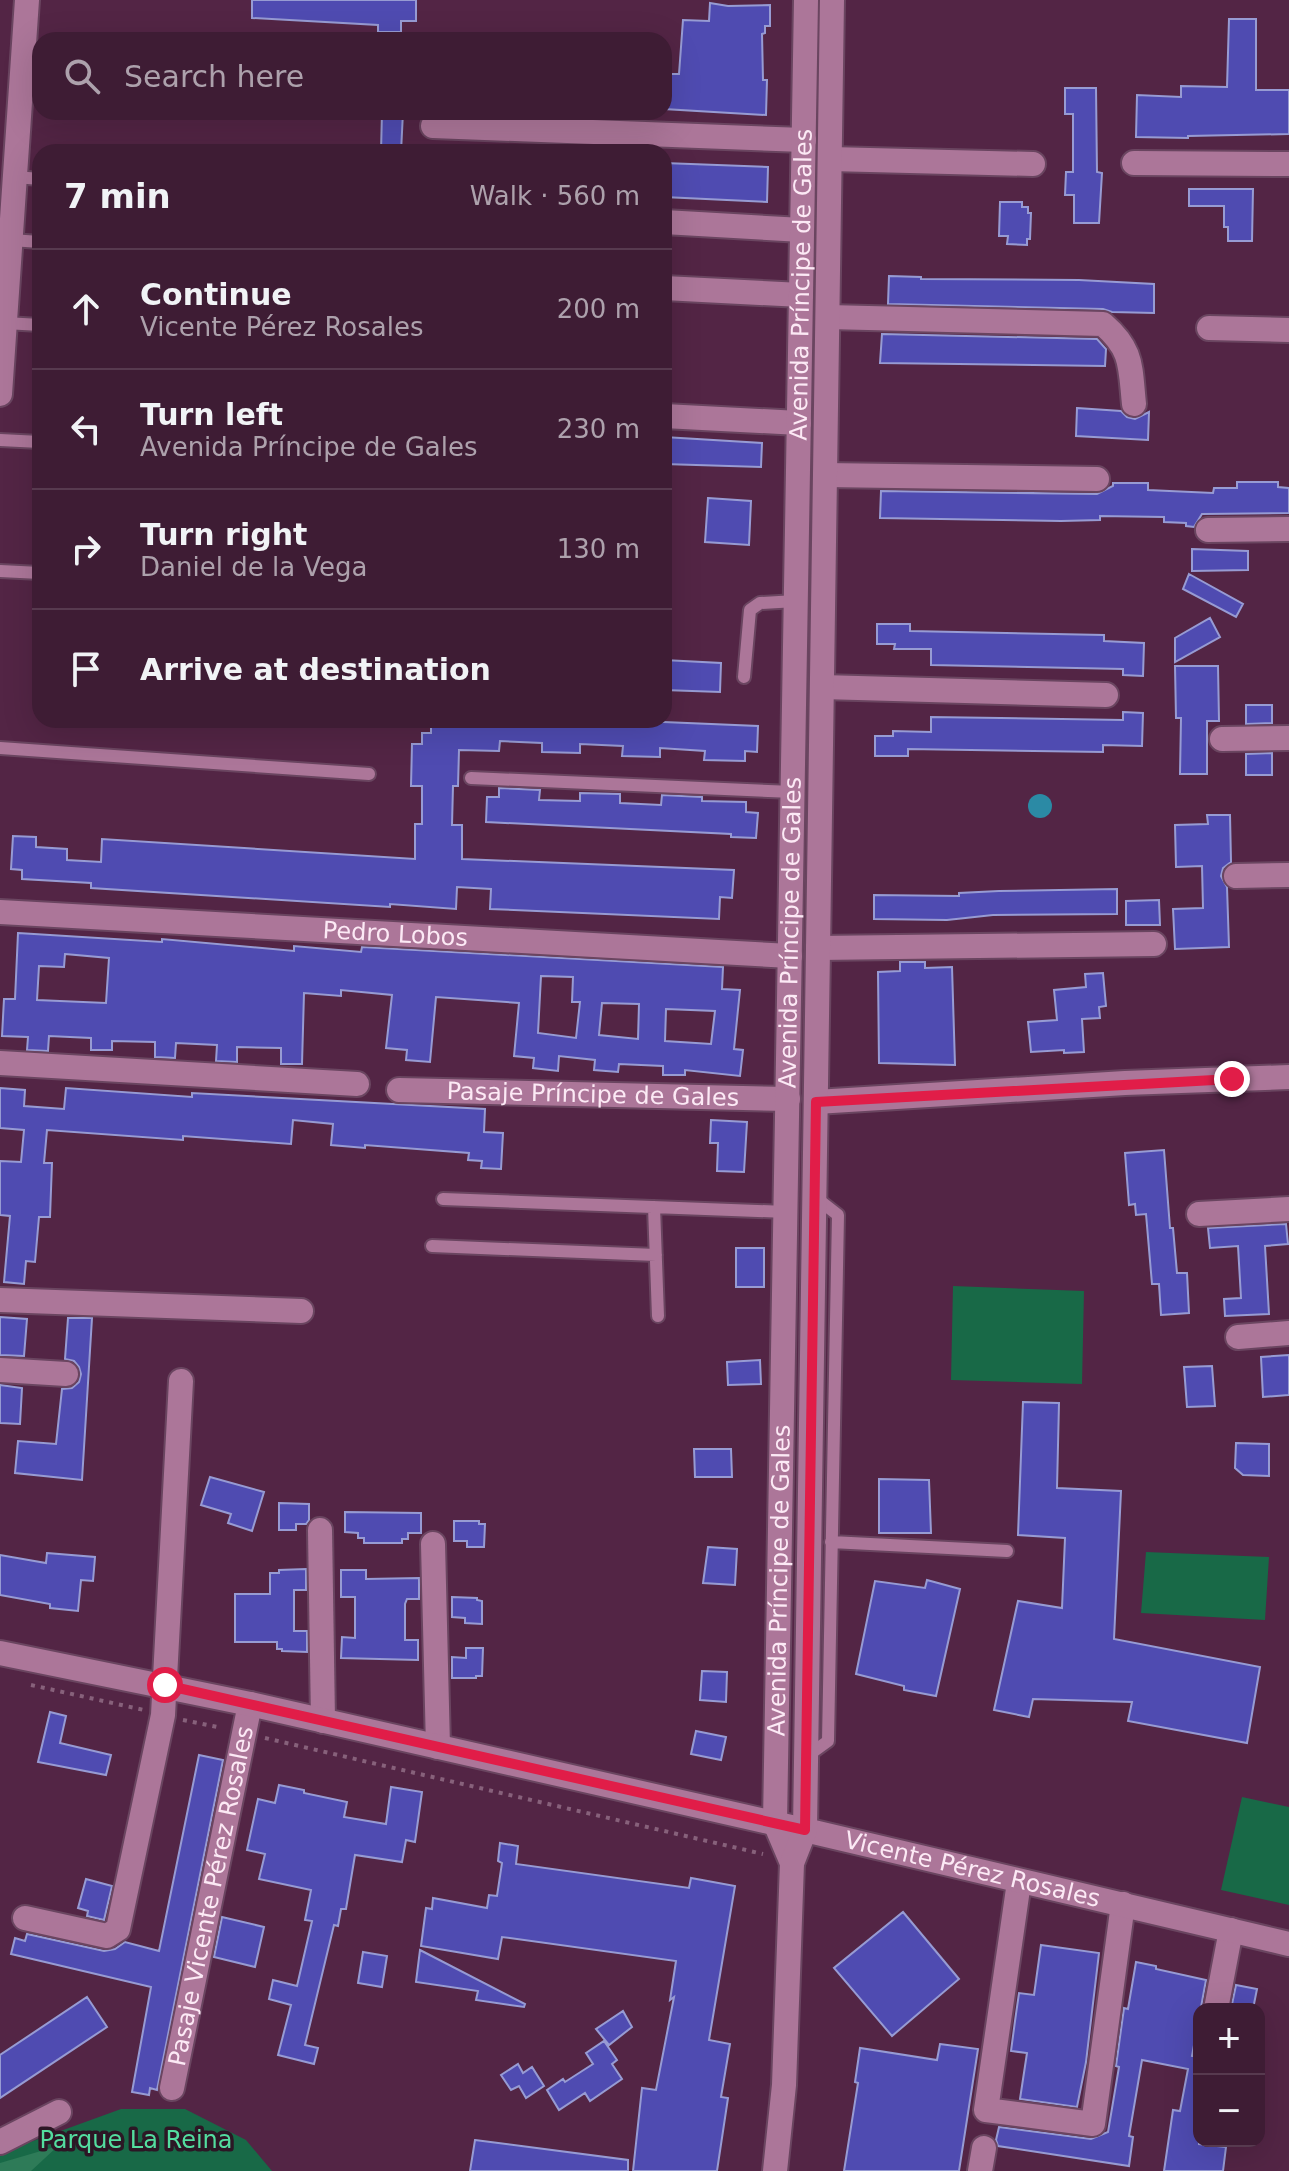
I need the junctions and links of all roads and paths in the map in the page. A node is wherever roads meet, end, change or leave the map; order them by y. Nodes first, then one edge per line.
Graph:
1 (27, 0) edge
2 (806, 0) edge
3 (832, 0) edge
4 (32, 42) edge
5 (433, 126) dead end
6 (9, 139) edge
7 (804, 140) junction
8 (830, 159) junction
9 (1134, 163) dead end
10 (1033, 164) dead end
11 (1289, 164) edge
12 (15, 177) junction
13 (32, 178) edge
14 (6, 214) edge
15 (672, 222) edge
16 (802, 230) junction
17 (11, 240) junction
18 (32, 241) edge
19 (672, 288) edge
20 (801, 295) junction
21 (828, 317) junction
22 (3, 319) edge
23 (32, 324) edge
24 (1209, 328) dead end
25 (1289, 330) edge
26 (0, 394) edge
27 (1134, 404) dead end
28 (672, 416) edge
29 (799, 423) junction
30 (0, 440) edge
31 (32, 442) edge
32 (825, 475) junction
33 (1097, 479) dead end
34 (1289, 529) edge
35 (1208, 530) dead end
36 (0, 571) edge
37 (32, 573) edge
38 (796, 601) junction
39 (744, 677) dead end
40 (822, 687) junction
41 (1106, 695) dead end
42 (1289, 738) edge
43 (1222, 739) dead end
44 (0, 748) edge
45 (369, 774) dead end
46 (471, 778) dead end
47 (793, 792) junction
48 (1289, 875) edge
49 (1236, 876) dead end
50 (0, 912) edge
51 (1154, 944) dead end
52 (818, 948) junction
53 (790, 956) junction
54 (0, 1063) edge
55 (1289, 1077) edge
56 (357, 1084) dead end
57 (399, 1090) dead end
58 (788, 1099) junction
59 (816, 1102) junction
60 (815, 1197) junction
61 (443, 1199) dead end
62 (654, 1207) junction
63 (1289, 1209) edge
64 (786, 1212) junction
65 (1199, 1214) dead end
66 (432, 1246) dead end
67 (656, 1255) junction
68 (0, 1300) edge
69 (301, 1311) dead end
70 (658, 1316) dead end
71 (1289, 1333) edge
72 (1238, 1337) dead end
73 (0, 1370) edge
74 (66, 1374) dead end
75 (181, 1381) dead end
76 (320, 1530) dead end
77 (831, 1542) junction
78 (433, 1544) dead end
79 (1007, 1551) dead end
80 (0, 1653) edge
81 (30, 1684) dead end
82 (165, 1685) junction
83 (250, 1704) junction
84 (163, 1715) junction
85 (323, 1721) junction
86 (244, 1733) junction
87 (438, 1747) junction
88 (806, 1757) junction
89 (775, 1823) junction
90 (805, 1830) junction
91 (792, 1863) junction
92 (1019, 1882) junction
93 (1123, 1904) junction
94 (25, 1918) dead end
95 (1231, 1930) junction
96 (1289, 1944) edge
97 (1217, 2003) edge
98 (172, 2088) dead end
99 (59, 2112) dead end
100 (0, 2142) edge
101 (775, 2171) edge

1 - 4 street
2 - 7 street, Avenida Príncipe de Gales
3 - 8 street, Avenida Príncipe de Gales
4 - 6 street
5 - 7 street
6 - 12 street
7 - 16 street, Avenida Príncipe de Gales
8 - 10 street
8 - 21 street, Avenida Príncipe de Gales
9 - 11 street
12 - 13 lane
12 - 14 street
14 - 17 street
15 - 16 street
16 - 20 street, Avenida Príncipe de Gales
17 - 18 lane
17 - 22 street
19 - 20 street
20 - 29 street, Avenida Príncipe de Gales
21 - 27 street
21 - 32 street, Avenida Príncipe de Gales
22 - 23 lane
22 - 26 street
24 - 25 street
28 - 29 street
29 - 38 street, Avenida Príncipe de Gales
30 - 31 lane
32 - 33 street
32 - 40 street, Avenida Príncipe de Gales
34 - 35 street
36 - 37 lane
38 - 39 lane
38 - 47 street, Avenida Príncipe de Gales
40 - 41 street
40 - 52 street, Avenida Príncipe de Gales
42 - 43 street
44 - 45 lane
46 - 47 lane
47 - 53 street, Avenida Príncipe de Gales
48 - 49 street
50 - 53 street, Pedro Lobos
51 - 52 street
52 - 59 street, Avenida Príncipe de Gales
53 - 58 street, Avenida Príncipe de Gales
54 - 56 street
55 - 59 street
57 - 58 street, Pasaje Príncipe de Gales
58 - 64 street, Avenida Príncipe de Gales
59 - 60 street, Avenida Príncipe de Gales
60 - 77 lane
60 - 88 street, Avenida Príncipe de Gales
61 - 62 lane
62 - 64 lane
62 - 67 lane
63 - 65 street
64 - 89 street, Avenida Príncipe de Gales
66 - 67 lane
67 - 70 lane
68 - 69 street
71 - 72 street
73 - 74 street
75 - 82 street
76 - 85 street
77 - 79 lane
77 - 88 lane
78 - 87 street
80 - 82 street, Vicente Pérez Rosales
81 - 84 path
82 - 83 street, Vicente Pérez Rosales
82 - 84 street
83 - 85 street, Vicente Pérez Rosales
83 - 86 street, Pasaje Vicente Pérez Rosales
84 - 86 path
84 - 94 street
85 - 87 street, Vicente Pérez Rosales
86 - 91 path
86 - 98 street, Pasaje Vicente Pérez Rosales
87 - 89 street, Vicente Pérez Rosales
88 - 90 street, Avenida Príncipe de Gales
89 - 90 street, Vicente Pérez Rosales
89 - 91 street, Avenida Príncipe de Gales
90 - 91 street, Avenida Príncipe de Gales
90 - 92 street, Vicente Pérez Rosales
91 - 101 street, Avenida Príncipe de Gales
92 - 93 street, Vicente Pérez Rosales
92 - 93 street
93 - 95 street, Vicente Pérez Rosales
95 - 96 street, Vicente Pérez Rosales
95 - 97 street
99 - 100 street

